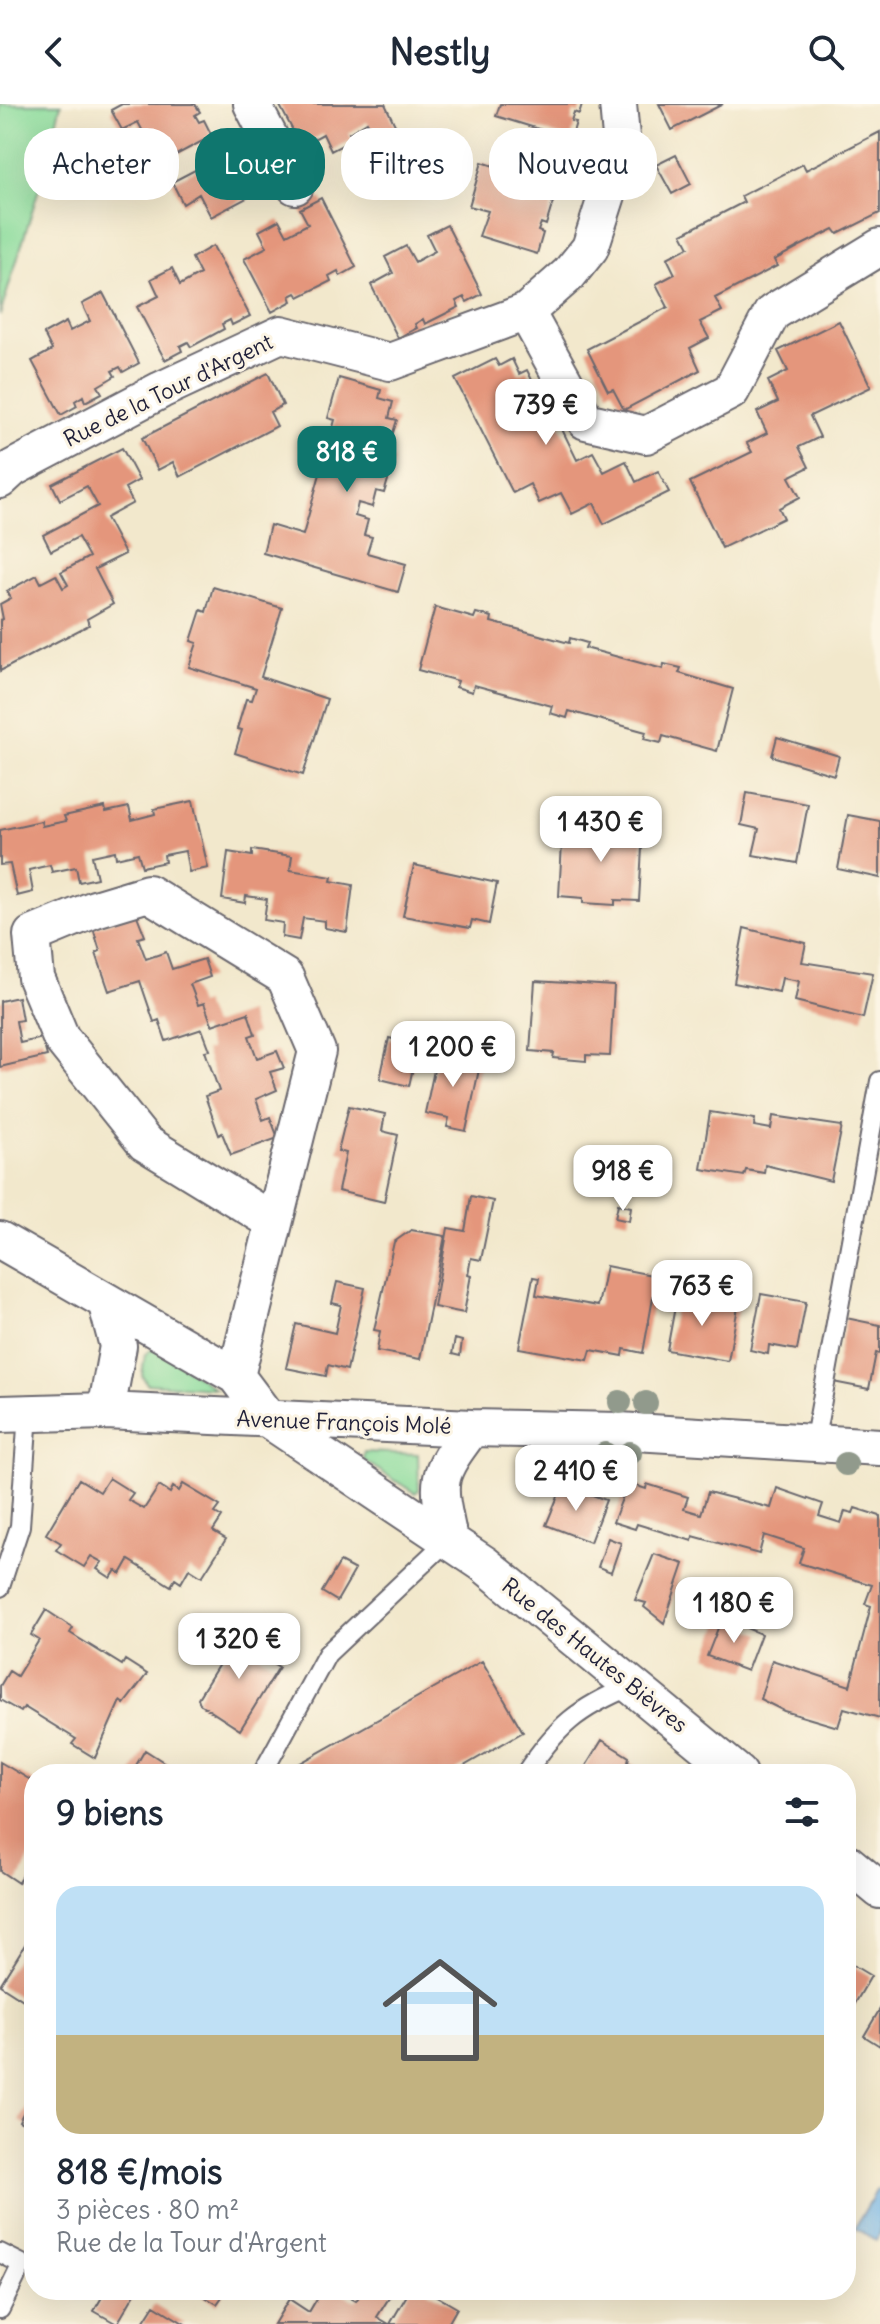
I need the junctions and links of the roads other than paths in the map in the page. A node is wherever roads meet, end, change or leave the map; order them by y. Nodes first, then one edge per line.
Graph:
1 (252, 104) edge
2 (618, 104) edge
3 (265, 128) edge
4 (880, 247) edge
5 (526, 312) junction
6 (0, 480) edge
7 (880, 1081) edge
8 (274, 1222) junction
9 (0, 1240) edge
10 (106, 1301) junction
11 (236, 1376) junction
12 (106, 1411) junction
13 (14, 1414) edge
14 (269, 1420) junction
15 (472, 1428) junction
16 (814, 1444) junction
17 (880, 1447) edge
18 (449, 1539) junction
19 (0, 1587) edge
20 (631, 1686) junction
21 (267, 1764) edge
22 (532, 1764) edge
23 (727, 1764) edge
24 (856, 1870) edge
25 (880, 1890) edge
26 (0, 2253) edge
27 (0, 2309) edge

1 - 3 street
2 - 5 street, Rue de la Tour d'Argent
4 - 5 street
5 - 6 street, Rue de la Tour d'Argent
7 - 16 lane
8 - 8 street
8 - 11 street
9 - 10 street
10 - 11 street
10 - 12 street
11 - 14 street
12 - 13 street, Avenue François Molé
12 - 14 street, Avenue François Molé
13 - 19 lane
14 - 15 street, Avenue François Molé
14 - 18 street, Rue des Hautes Bièvres
15 - 16 street, Avenue François Molé
15 - 18 street
16 - 17 street, Avenue François Molé
18 - 20 street, Rue des Hautes Bièvres
18 - 21 lane
20 - 22 lane
20 - 23 street, Rue des Hautes Bièvres
24 - 25 street
26 - 27 lane

